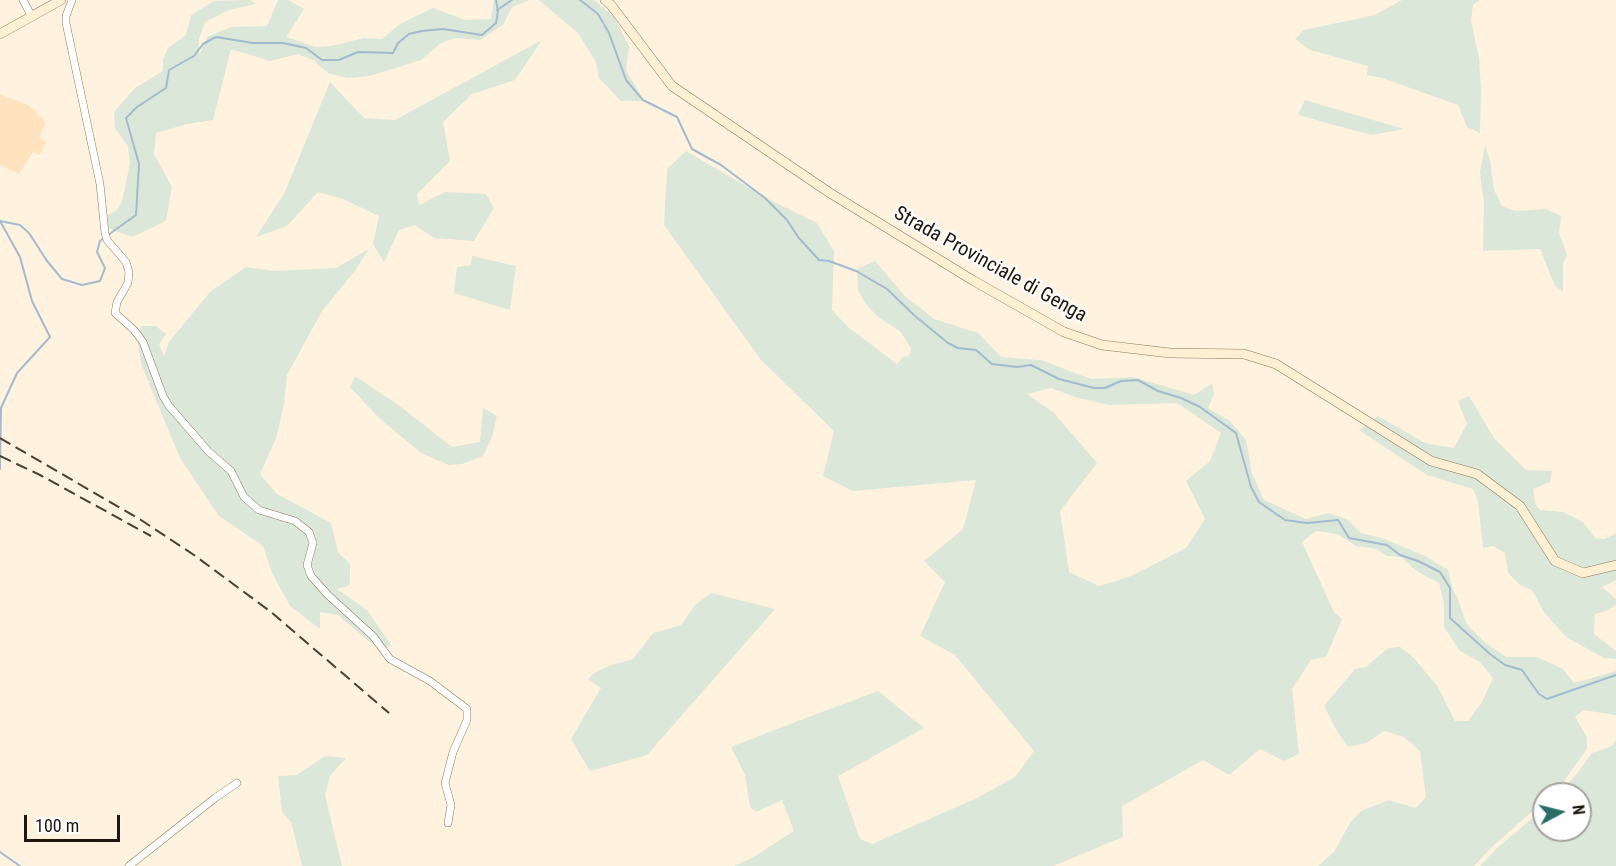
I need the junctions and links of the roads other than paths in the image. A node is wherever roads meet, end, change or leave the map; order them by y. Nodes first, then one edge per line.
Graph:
1 (23, 0) edge
2 (61, 0) edge
3 (72, 0) edge
4 (605, 0) edge
5 (31, 15) junction
6 (0, 34) edge
7 (1616, 565) edge
8 (237, 783) dead end
9 (448, 823) dead end
10 (129, 866) edge

1 - 5 street
2 - 5 main road
3 - 9 street
4 - 7 main road, Strada Provinciale di Genga
5 - 6 main road
8 - 10 street

